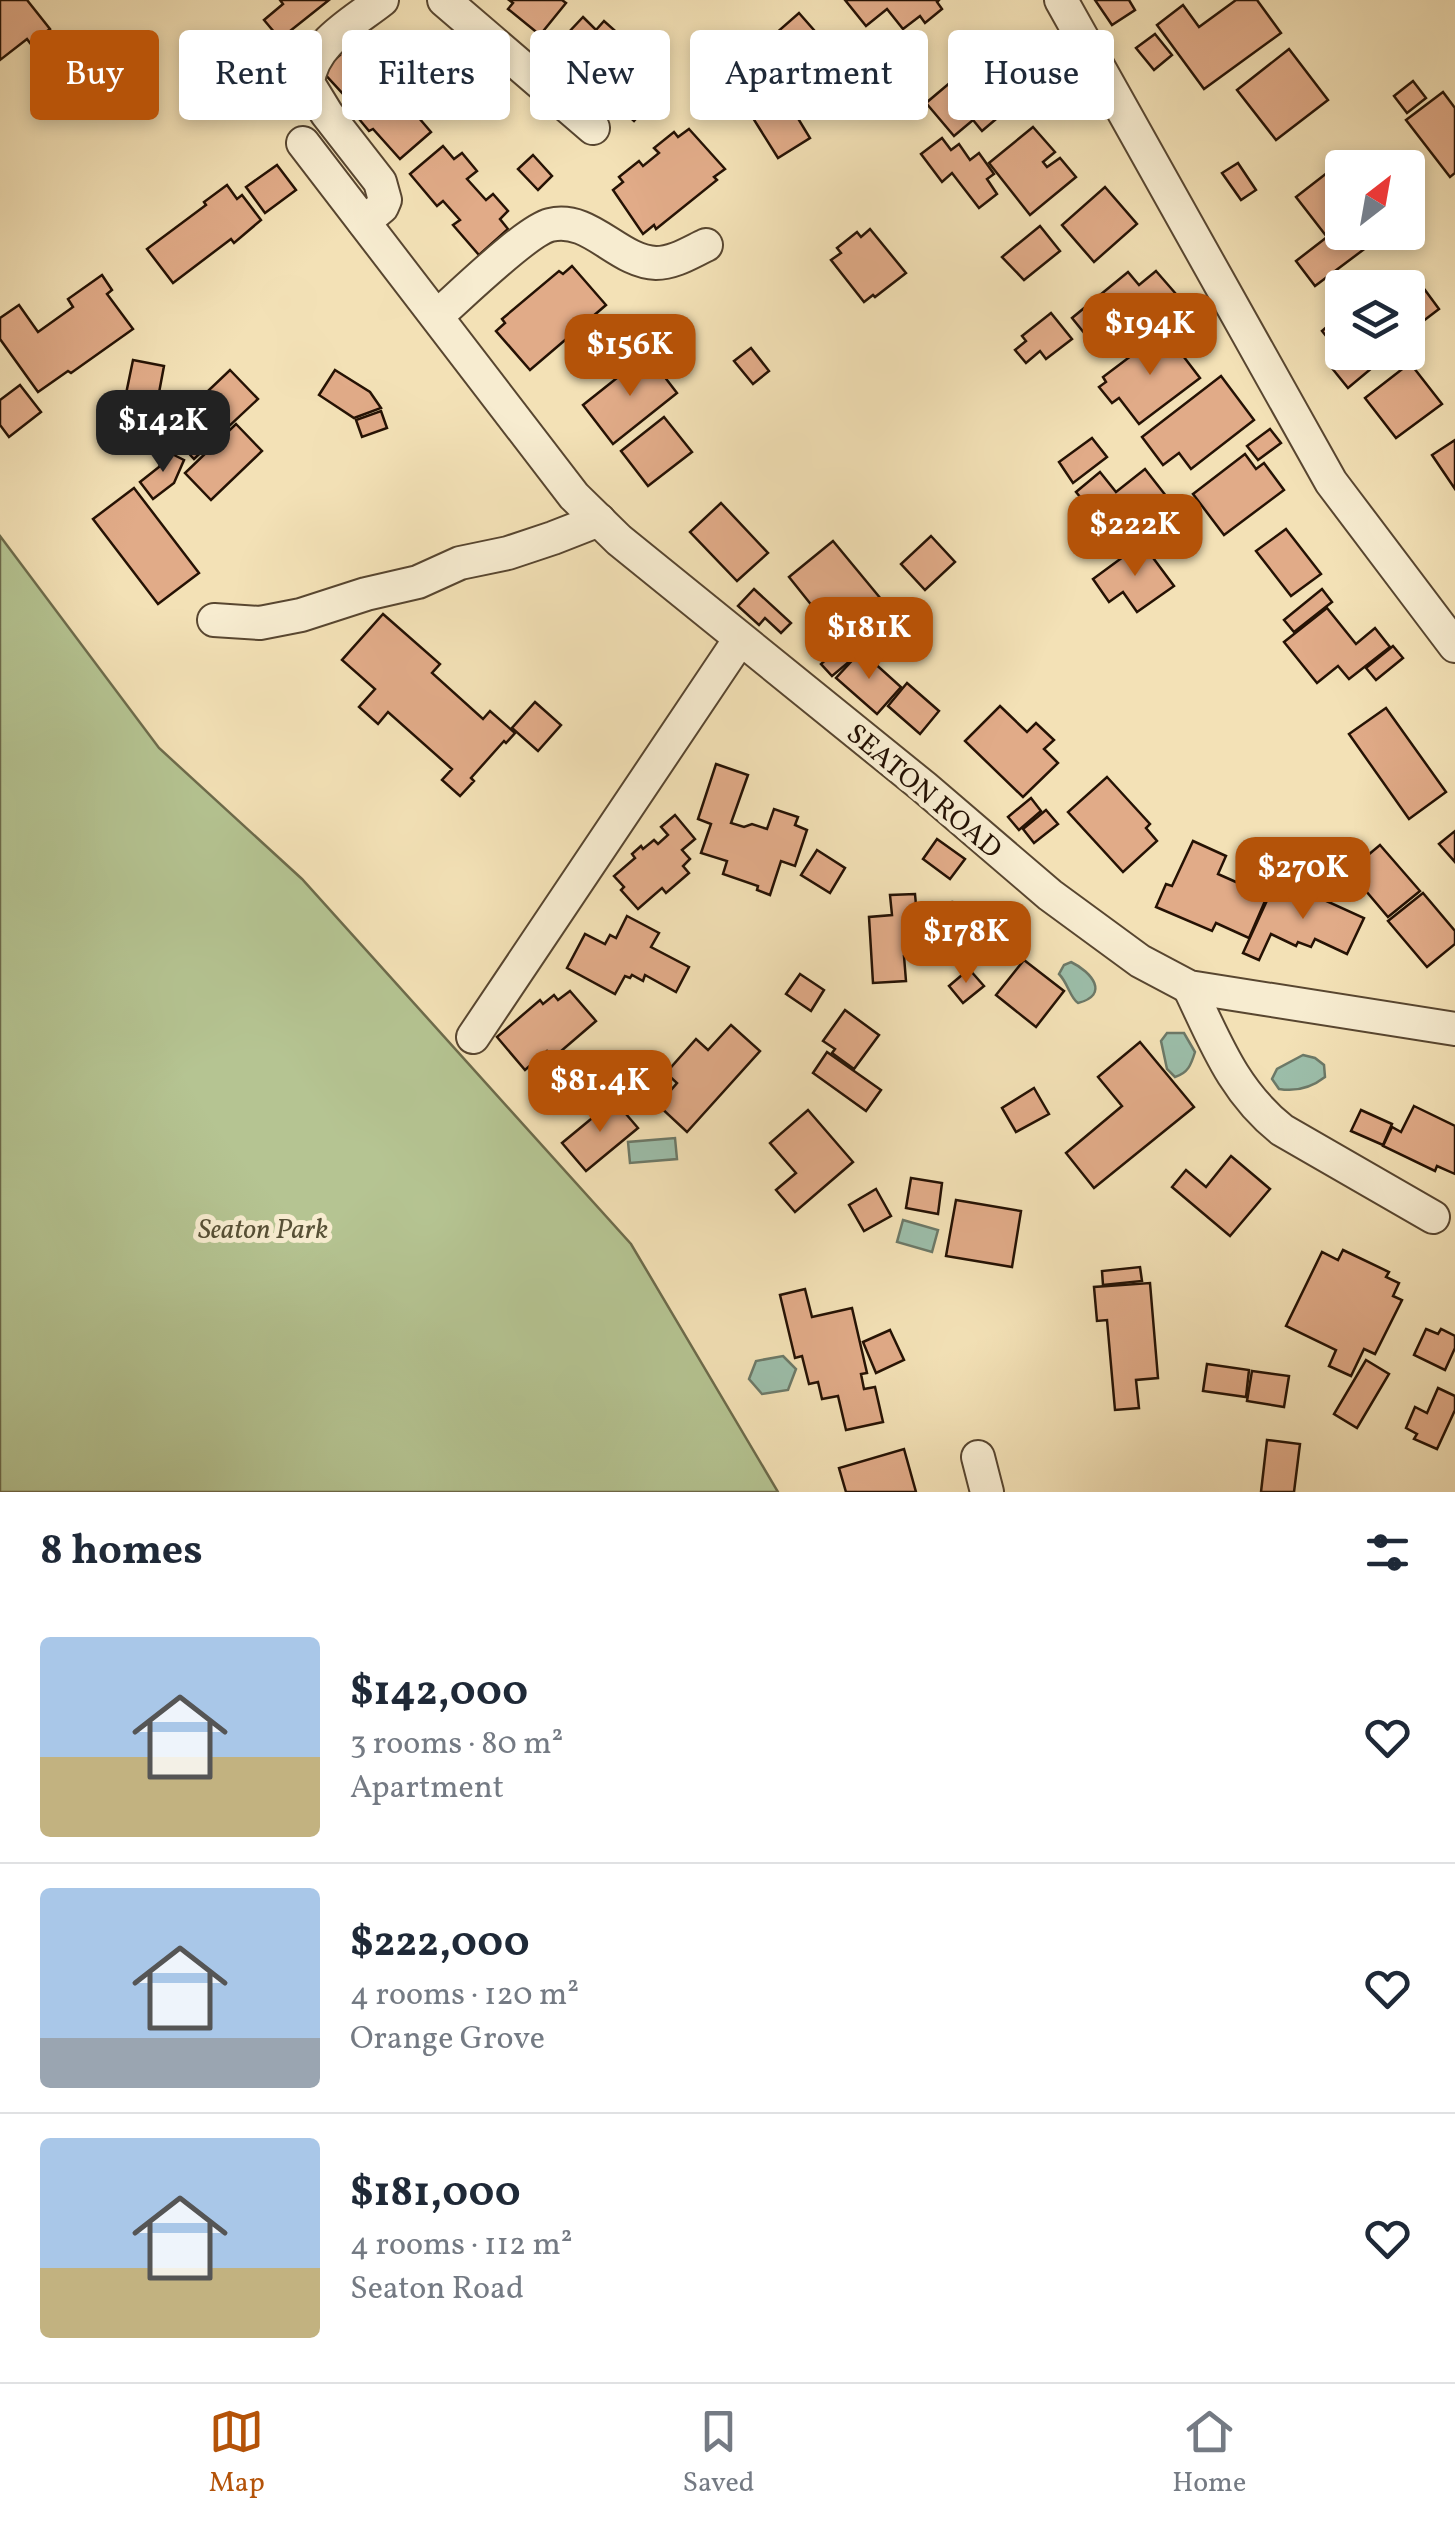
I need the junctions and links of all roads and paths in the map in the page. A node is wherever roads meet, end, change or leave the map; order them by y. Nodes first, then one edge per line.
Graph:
1 (382, 0) edge
2 (444, 0) edge
3 (1061, 0) edge
4 (593, 128) dead end
5 (303, 143) dead end
6 (364, 222) junction
7 (706, 245) dead end
8 (436, 316) junction
9 (599, 520) junction
10 (214, 620) dead end
11 (740, 638) junction
12 (1455, 646) edge
13 (1189, 986) junction
14 (1455, 1029) edge
15 (473, 1037) dead end
16 (1432, 1217) dead end
17 (978, 1457) dead end
18 (987, 1492) edge

1 - 6 street
2 - 4 street
3 - 12 street
5 - 6 street, SEATON ROAD
6 - 8 street, SEATON ROAD
7 - 8 street
8 - 9 street, SEATON ROAD
9 - 10 street
9 - 11 street, SEATON ROAD
11 - 13 street, SEATON ROAD
11 - 15 street
13 - 14 street, SEATON ROAD
13 - 16 street
17 - 18 street

